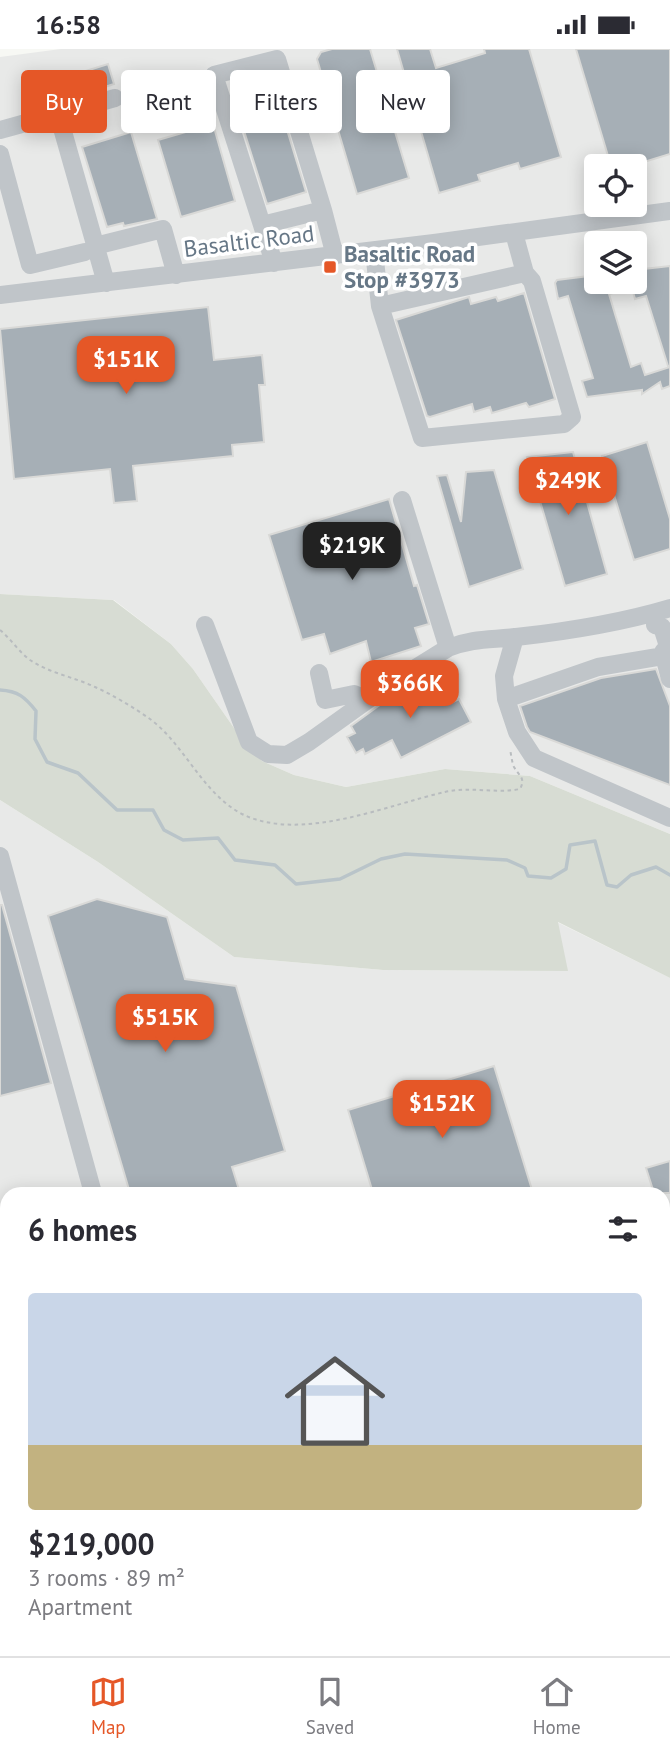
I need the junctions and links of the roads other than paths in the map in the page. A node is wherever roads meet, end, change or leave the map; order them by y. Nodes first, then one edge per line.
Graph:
1 (115, 98) dead end
2 (107, 100) edge
3 (21, 124) edge
4 (0, 130) edge
5 (63, 133) edge
6 (0, 154) edge
7 (323, 210) junction
8 (670, 211) edge
9 (262, 225) junction
10 (514, 233) junction
11 (90, 249) junction
12 (374, 251) junction
13 (335, 256) junction
14 (274, 263) junction
15 (525, 273) junction
16 (176, 275) junction
17 (106, 283) junction
18 (0, 295) edge
19 (380, 306) junction
20 (402, 500) dead end
21 (659, 615) edge
22 (205, 625) dead end
23 (515, 637) junction
24 (448, 648) junction
25 (666, 655) edge
26 (319, 673) dead end
27 (670, 678) edge
28 (506, 699) junction
29 (368, 700) junction
30 (670, 818) edge
31 (0, 856) edge
32 (91, 1187) edge

1 - 2 street
3 - 4 street
5 - 11 street
6 - 11 street
7 - 9 street
7 - 9 street
7 - 13 street
8 - 10 street, Basaltic Road
9 - 14 street
10 - 12 street, Basaltic Road
10 - 15 street
11 - 16 street
11 - 17 street
12 - 13 street, Basaltic Road
12 - 19 street
13 - 14 street, Basaltic Road
14 - 16 street, Basaltic Road
15 - 19 street
15 - 19 street
16 - 17 street, Basaltic Road
17 - 18 street, Basaltic Road
20 - 24 street
21 - 23 street
21 - 25 street
22 - 29 street
23 - 24 street
23 - 28 street
24 - 29 street
25 - 27 street
25 - 28 street
26 - 29 street
28 - 30 street
31 - 32 street

